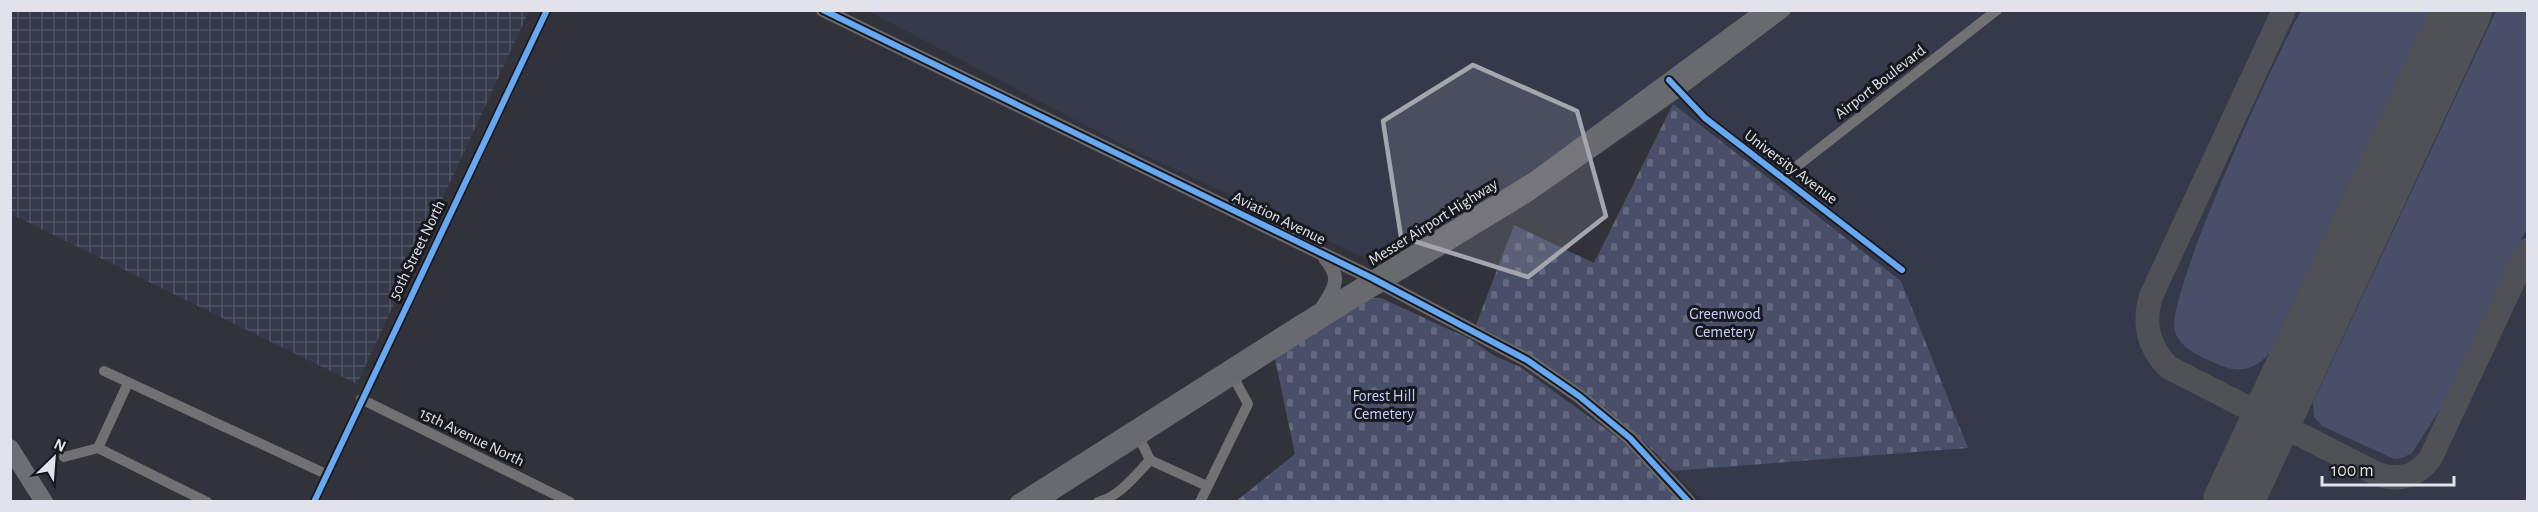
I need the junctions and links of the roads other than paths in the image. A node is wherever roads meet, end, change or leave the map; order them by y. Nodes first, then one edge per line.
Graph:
1 (547, 10) edge
2 (823, 10) edge
3 (1763, 10) edge
4 (1784, 10) edge
5 (1997, 10) edge
6 (1673, 85) junction
7 (1783, 177) junction
8 (1311, 248) junction
9 (1902, 270) dead end
10 (1403, 273) junction
11 (1378, 281) junction
12 (1413, 300) junction
13 (1320, 309) junction
14 (104, 371) dead end
15 (1234, 378) junction
16 (128, 383) junction
17 (361, 399) junction
18 (1137, 433) junction
19 (10, 448) edge
20 (98, 448) junction
21 (64, 457) dead end
22 (1150, 460) junction
23 (326, 474) junction
24 (1207, 486) junction
25 (44, 501) edge
26 (207, 501) edge
27 (314, 501) edge
28 (570, 501) edge
29 (1017, 501) edge
30 (1039, 501) edge
31 (1098, 501) edge
32 (1200, 501) edge
33 (1689, 501) edge

1 - 17 street, 50th Street North
2 - 8 main road, Aviation Avenue
3 - 6 main road, Messer Airport Highway
4 - 6 main road, Messer Airport Highway
5 - 7 street, Airport Boulevard
6 - 7 street, University Avenue
6 - 10 main road, Messer Airport Highway
6 - 11 main road, Messer Airport Highway
7 - 9 street, University Avenue
8 - 11 main road, Aviation Avenue
8 - 13 main road
10 - 11 main road, Messer Airport Highway
10 - 12 main road
11 - 12 main road, Aviation Avenue
11 - 13 main road, Messer Airport Highway
11 - 15 main road, Messer Airport Highway
12 - 33 main road, Aviation Avenue
13 - 18 main road, Messer Airport Highway
14 - 16 street
15 - 18 main road, Messer Airport Highway
15 - 24 street
16 - 20 street
16 - 23 street
17 - 23 street, 50th Street North
17 - 28 street, 15th Avenue North
18 - 22 street
18 - 29 main road, Messer Airport Highway
18 - 30 main road, Messer Airport Highway
19 - 25 highway
20 - 21 street
20 - 26 street
22 - 24 street
22 - 31 street
23 - 27 street, 50th Street North
24 - 32 street

